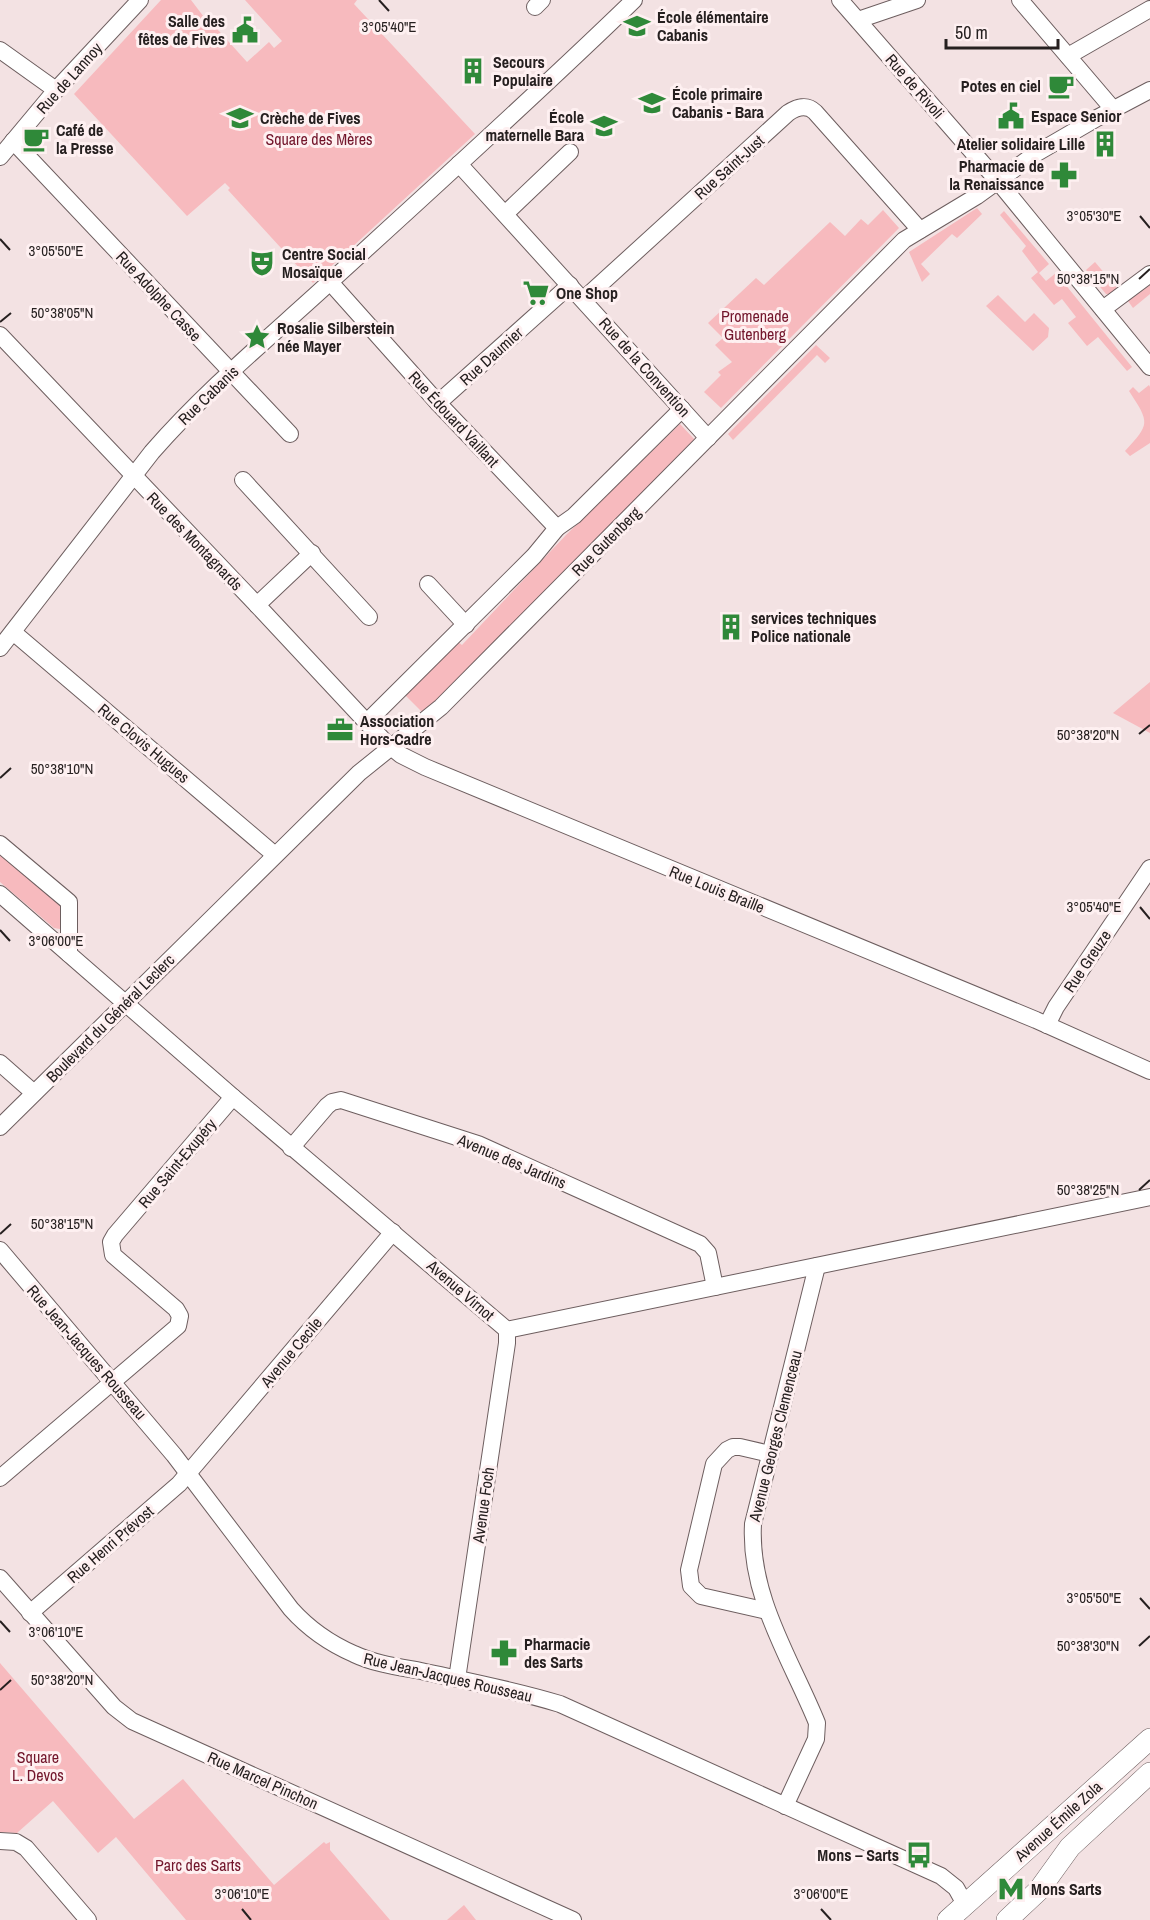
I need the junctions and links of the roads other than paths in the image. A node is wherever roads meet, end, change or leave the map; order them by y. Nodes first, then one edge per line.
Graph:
1 (634, 0) edge
2 (840, 0) edge
3 (917, 0) edge
4 (1020, 0) edge
5 (134, 2) edge
6 (1150, 9) edge
7 (858, 20) junction
8 (0, 50) edge
9 (1068, 56) junction
10 (56, 90) junction
11 (1150, 90) edge
12 (1113, 109) junction
13 (13, 141) junction
14 (570, 152) dead end
15 (0, 157) edge
16 (459, 164) junction
17 (998, 180) junction
18 (505, 214) junction
19 (920, 230) junction
20 (1150, 274) edge
21 (330, 282) junction
22 (570, 285) junction
23 (584, 299) junction
24 (1103, 309) junction
25 (0, 335) edge
26 (1150, 366) edge
27 (232, 373) junction
28 (438, 403) junction
29 (682, 409) junction
30 (290, 434) dead end
31 (708, 438) junction
32 (133, 476) junction
33 (243, 480) dead end
34 (556, 528) junction
35 (312, 553) junction
36 (428, 584) dead end
37 (257, 605) junction
38 (369, 617) dead end
39 (466, 625) junction
40 (12, 632) junction
41 (0, 648) edge
42 (368, 722) junction
43 (390, 747) junction
44 (0, 844) edge
45 (275, 855) junction
46 (1150, 868) edge
47 (0, 894) edge
48 (220, 909) joint
49 (69, 954) junction
50 (126, 1003) junction
51 (1047, 1025) junction
52 (0, 1064) edge
53 (1150, 1071) edge
54 (34, 1093) junction
55 (233, 1097) junction
56 (0, 1127) edge
57 (291, 1148) junction
58 (1150, 1197) edge
59 (393, 1232) junction
60 (3, 1254) edge
61 (817, 1266) junction
62 (715, 1287) junction
63 (507, 1330) junction
64 (113, 1382) junction
65 (770, 1454) junction
66 (2, 1472) edge
67 (189, 1473) junction
68 (0, 1578) edge
69 (767, 1611) junction
70 (30, 1613) junction
71 (457, 1679) junction
72 (1150, 1738) edge
73 (1150, 1773) edge
74 (785, 1806) junction
75 (0, 1841) edge
76 (966, 1915) edge
77 (88, 1920) edge
78 (573, 1920) edge
79 (948, 1920) edge
80 (1007, 1920) edge

1 - 16 street, Rue Cabanis
2 - 7 street, Rue de Rivoli
3 - 7 street
4 - 9 street
5 - 10 street, Rue de Lannoy
6 - 9 street
7 - 17 street, Rue de Rivoli
8 - 10 street
9 - 12 street
10 - 13 street, Rue de Lannoy
11 - 12 street, Rue Gutenberg
12 - 17 street, Rue Gutenberg
13 - 15 street, Rue de Lannoy
13 - 27 street, Rue Adolphe Casse
14 - 18 street
16 - 18 street, Rue de la Convention
16 - 21 street, Rue Cabanis
17 - 19 street, Rue Gutenberg
17 - 24 street, Rue de Rivoli
18 - 22 street, Rue de la Convention
19 - 23 street, Rue Saint-Just
19 - 31 street, Rue Gutenberg
20 - 24 street
21 - 27 street, Rue Cabanis
21 - 28 street, Rue Édouard Vaillant
22 - 23 street, Rue de la Convention
22 - 28 street, Rue Daumier
23 - 29 street, Rue de la Convention
24 - 26 street, Rue de Rivoli
25 - 32 street, Rue des Montagnards
27 - 30 street, Rue Adolphe Casse
27 - 32 street, Rue Cabanis
28 - 34 street, Rue Édouard Vaillant
29 - 31 street, Rue de la Convention
29 - 34 street
31 - 43 street, Rue Gutenberg
32 - 37 street, Rue des Montagnards
32 - 40 street, Rue Cabanis
33 - 35 street
34 - 39 street
35 - 37 street
35 - 38 street
36 - 39 street
37 - 42 street, Rue des Montagnards
39 - 42 street
40 - 41 street, Rue Cabanis
40 - 45 street, Rue Clovis Hugues
42 - 43 street, Rue des Montagnards
43 - 45 street, Rue Gutenberg
43 - 51 street, Rue Louis Braille
44 - 49 street
45 - 48 street, Rue Gutenberg
46 - 51 street, Rue Greuze
47 - 49 street, Avenue Virnot
48 - 50 street, Boulevard du Général Leclerc
49 - 50 street, Avenue Virnot
50 - 54 street, Boulevard du Général Leclerc
50 - 55 street, Avenue Virnot
51 - 53 street, Rue Louis Braille
52 - 54 street
54 - 56 street, Boulevard du Général Leclerc
55 - 57 street, Avenue Virnot
55 - 64 street, Rue Saint-Exupéry
57 - 59 street, Avenue Virnot
57 - 62 street, Avenue des Jardins
58 - 61 street, Avenue Virnot
59 - 63 street, Avenue Virnot
59 - 67 street, Avenue Cecile
60 - 64 street, Rue Jean-Jacques Rousseau
61 - 62 street, Avenue Virnot
61 - 65 street, Avenue Georges Clemenceau
62 - 63 street, Avenue Virnot
63 - 71 street, Avenue Foch
64 - 66 street
64 - 67 street, Rue Jean-Jacques Rousseau
65 - 69 street, Avenue Georges Clemenceau
65 - 69 street
67 - 70 street, Rue Henri Prévost
67 - 71 street, Rue Jean-Jacques Rousseau
68 - 70 street, Rue Marcel Pinchon
69 - 74 street, Avenue Georges Clemenceau
70 - 78 street, Rue Marcel Pinchon
71 - 74 street, Rue Jean-Jacques Rousseau
72 - 76 main road, Avenue Émile Zola
73 - 80 main road, Avenue Émile Zola
74 - 76 street, Rue Jean-Jacques Rousseau
75 - 77 street
76 - 79 main road, Avenue Émile Zola

